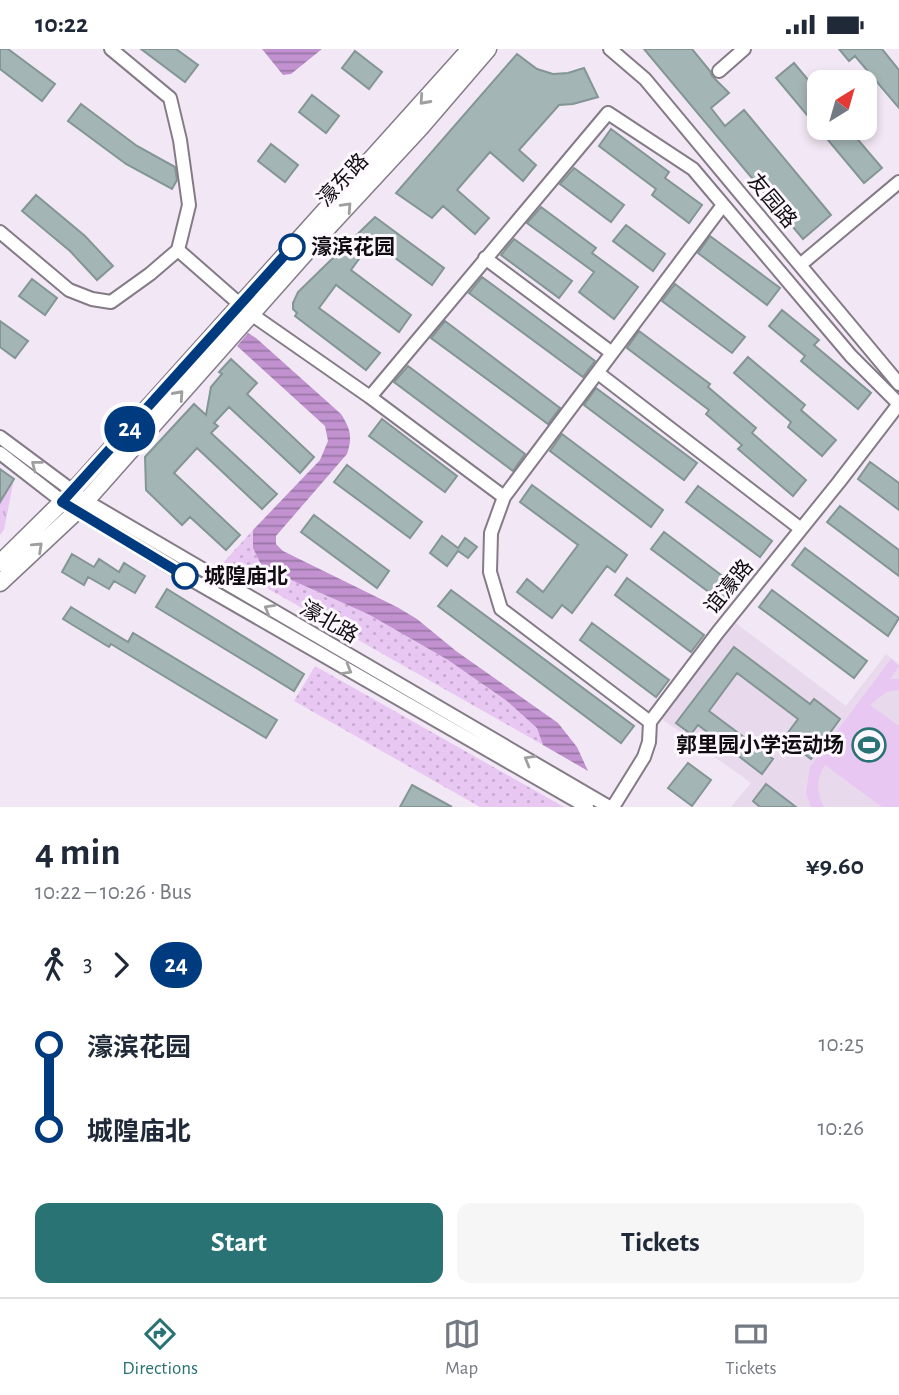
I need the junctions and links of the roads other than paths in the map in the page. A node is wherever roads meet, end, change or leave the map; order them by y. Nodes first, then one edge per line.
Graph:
1 (111, 49) edge
2 (470, 49) edge
3 (488, 49) edge
4 (610, 49) edge
5 (744, 49) edge
6 (719, 71) dead end
7 (899, 183) edge
8 (723, 205) junction
9 (0, 232) edge
10 (178, 250) junction
11 (485, 258) junction
12 (800, 265) junction
13 (246, 310) junction
14 (612, 353) junction
15 (598, 373) junction
16 (899, 384) edge
17 (370, 397) junction
18 (899, 404) edge
19 (0, 437) edge
20 (0, 453) edge
21 (505, 497) junction
22 (74, 502) junction
23 (801, 529) junction
24 (0, 563) edge
25 (0, 583) edge
26 (650, 722) junction
27 (587, 807) edge
28 (611, 807) edge

1 - 10 street
2 -> 13 main road, 濠东路
13 -> 3 main road, 濠东路
4 - 12 street, 友园路
5 - 6 street
7 - 12 street
8 - 11 street
8 - 14 street
8 - 18 street
9 - 10 street
10 - 13 street
11 - 14 street
11 - 17 street
12 - 16 street, 友园路
13 - 17 street
13 - 22 main road, 濠东路
14 - 15 street
15 - 21 street
15 - 23 street
17 - 21 street
18 - 23 street, 谊濠路
22 -> 19 street, 濠北路
20 - 22 street, 濠北路
21 - 26 street
22 - 24 main road, 濠东路
25 -> 22 main road, 濠东路
22 -> 27 street, 濠北路
28 -> 22 street, 濠北路
23 - 26 street, 谊濠路
26 - 28 street, 谊濠路

